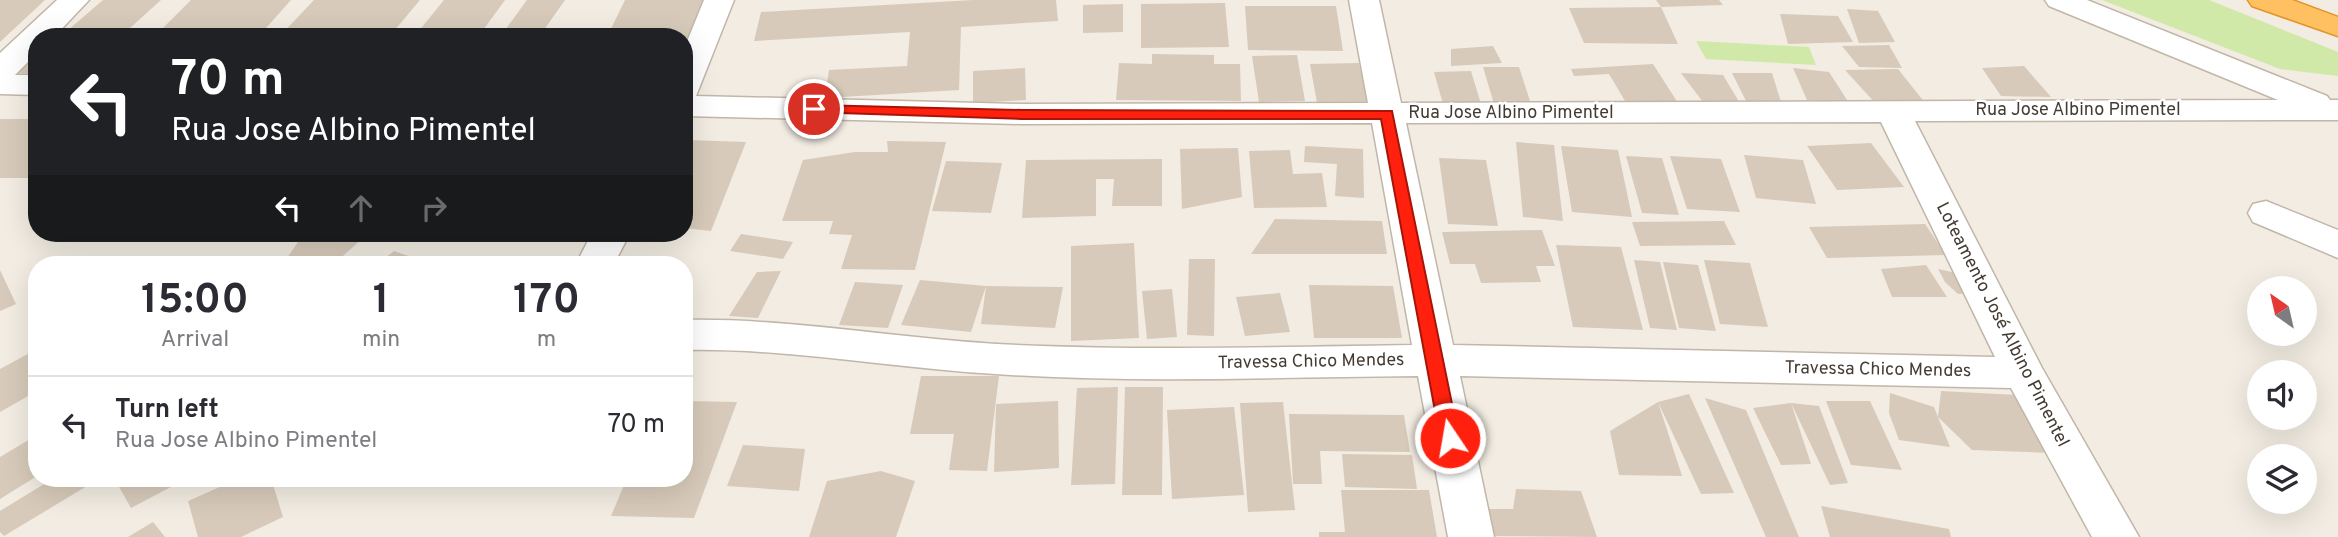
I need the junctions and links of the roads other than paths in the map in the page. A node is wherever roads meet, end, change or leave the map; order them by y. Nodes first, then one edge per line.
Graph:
1 (74, 0) edge
2 (719, 0) edge
3 (1364, 0) edge
4 (2060, 0) edge
5 (2263, 0) edge
6 (2338, 27) edge
7 (45, 28) edge
8 (28, 44) edge
9 (693, 67) edge
10 (0, 71) edge
11 (0, 84) edge
12 (28, 85) edge
13 (693, 106) edge
14 (1892, 110) junction
15 (2336, 110) edge
16 (1387, 114) junction
17 (2266, 213) dead end
18 (2338, 245) edge
19 (693, 335) edge
20 (1433, 360) junction
21 (2024, 373) junction
22 (1471, 537) edge
23 (2116, 537) edge

1 - 7 street
2 - 9 street
3 - 16 street
4 - 15 street
5 - 6 highway
8 - 10 street
11 - 12 street
13 - 16 street, Rua Jose Albino Pimentel
14 - 15 street, Rua Jose Albino Pimentel
14 - 16 street, Rua Jose Albino Pimentel
14 - 21 street, Loteamento José Albino Pimentel
16 - 20 street
17 - 18 street
19 - 20 street, Travessa Chico Mendes
20 - 21 street, Travessa Chico Mendes
20 - 22 street
21 - 23 street, Loteamento José Albino Pimentel

